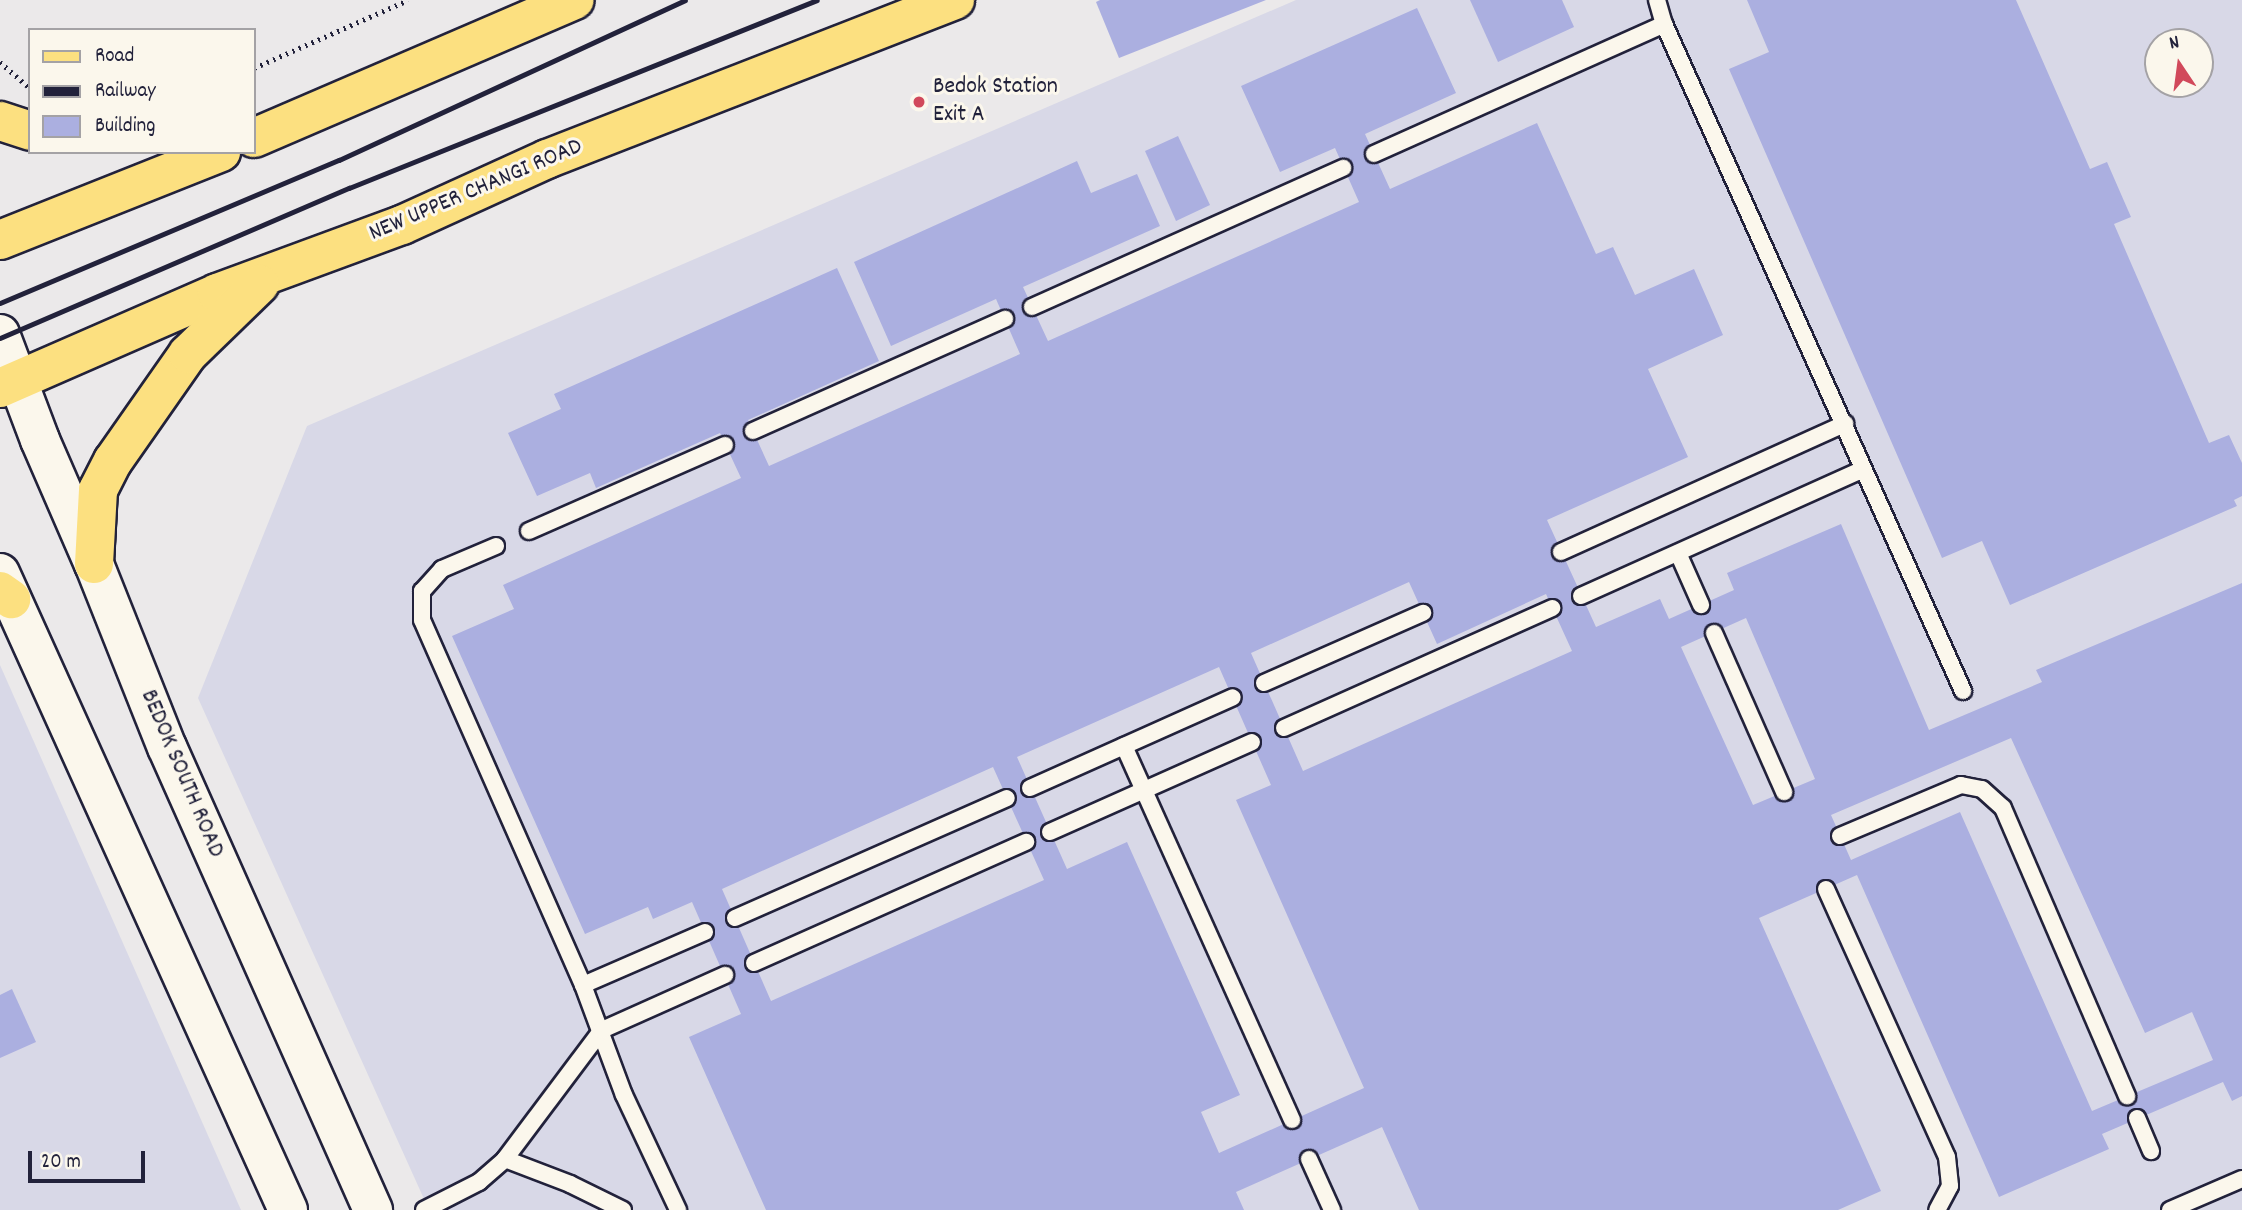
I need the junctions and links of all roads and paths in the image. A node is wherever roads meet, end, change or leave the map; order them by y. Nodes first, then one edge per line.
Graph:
1 (408, 0) edge
2 (575, 0) edge
3 (956, 0) edge
4 (1657, 0) edge
5 (1664, 24) junction
6 (0, 62) edge
7 (256, 67) edge
8 (28, 86) edge
9 (300, 118) junction
10 (0, 121) edge
11 (256, 124) edge
12 (28, 130) edge
13 (256, 137) edge
14 (216, 154) edge
15 (1374, 154) dead end
16 (1343, 168) dead end
17 (0, 240) edge
18 (271, 273) junction
19 (1032, 307) dead end
20 (1005, 319) dead end
21 (0, 334) edge
22 (9, 385) edge
23 (1844, 424) junction
24 (753, 432) dead end
25 (725, 444) dead end
26 (1863, 469) junction
27 (529, 531) dead end
28 (496, 546) dead end
29 (1561, 552) dead end
30 (1678, 553) junction
31 (94, 564) junction
32 (4, 588) edge
33 (1581, 596) dead end
34 (1701, 605) dead end
35 (1552, 608) dead end
36 (1423, 613) dead end
37 (1714, 633) dead end
38 (1264, 684) dead end
39 (1962, 691) dead end
40 (1233, 697) dead end
41 (1284, 728) dead end
42 (1252, 742) dead end
43 (1124, 746) junction
44 (1030, 788) dead end
45 (1144, 789) junction
46 (1784, 792) dead end
47 (1007, 798) dead end
48 (1050, 832) dead end
49 (1840, 836) dead end
50 (1026, 842) dead end
51 (1826, 888) dead end
52 (735, 918) dead end
53 (705, 932) dead end
54 (754, 962) dead end
55 (724, 975) dead end
56 (583, 985) junction
57 (602, 1030) junction
58 (2127, 1096) dead end
59 (2137, 1118) dead end
60 (1292, 1120) dead end
61 (2151, 1151) dead end
62 (505, 1159) junction
63 (1309, 1159) dead end
64 (2242, 1179) edge
65 (288, 1210) edge
66 (373, 1210) edge
67 (424, 1210) edge
68 (623, 1210) edge
69 (678, 1210) edge
70 (1332, 1210) edge
71 (1937, 1210) edge
72 (2169, 1210) edge

1 - 7 path
2 - 9 main road
3 - 18 main road, NEW UPPER CHANGI ROAD
4 - 5 lane
5 - 15 lane
5 - 23 lane
6 - 8 path
9 - 11 main road
9 - 13 main road
10 - 12 main road
14 - 17 main road
16 - 19 lane
18 - 22 main road, NEW UPPER CHANGI ROAD
18 - 31 main road
20 - 24 lane
21 - 22 main road, BEDOK SOUTH ROAD
22 - 31 main road, BEDOK SOUTH ROAD
23 - 26 lane
23 - 29 lane
25 - 27 lane
26 - 30 lane
26 - 39 lane
28 - 56 lane
30 - 33 lane
30 - 34 lane
31 - 66 main road, BEDOK SOUTH ROAD
32 - 65 main road
35 - 41 lane
36 - 38 lane
37 - 46 lane
40 - 43 lane
42 - 45 lane
43 - 44 lane
43 - 45 lane
45 - 48 lane
45 - 60 lane
47 - 52 lane
49 - 58 lane
50 - 54 lane
51 - 71 lane
53 - 56 lane
55 - 57 lane
56 - 57 lane
57 - 62 lane
57 - 69 lane
59 - 61 lane
62 - 67 lane
62 - 68 lane
63 - 70 lane
64 - 72 lane

